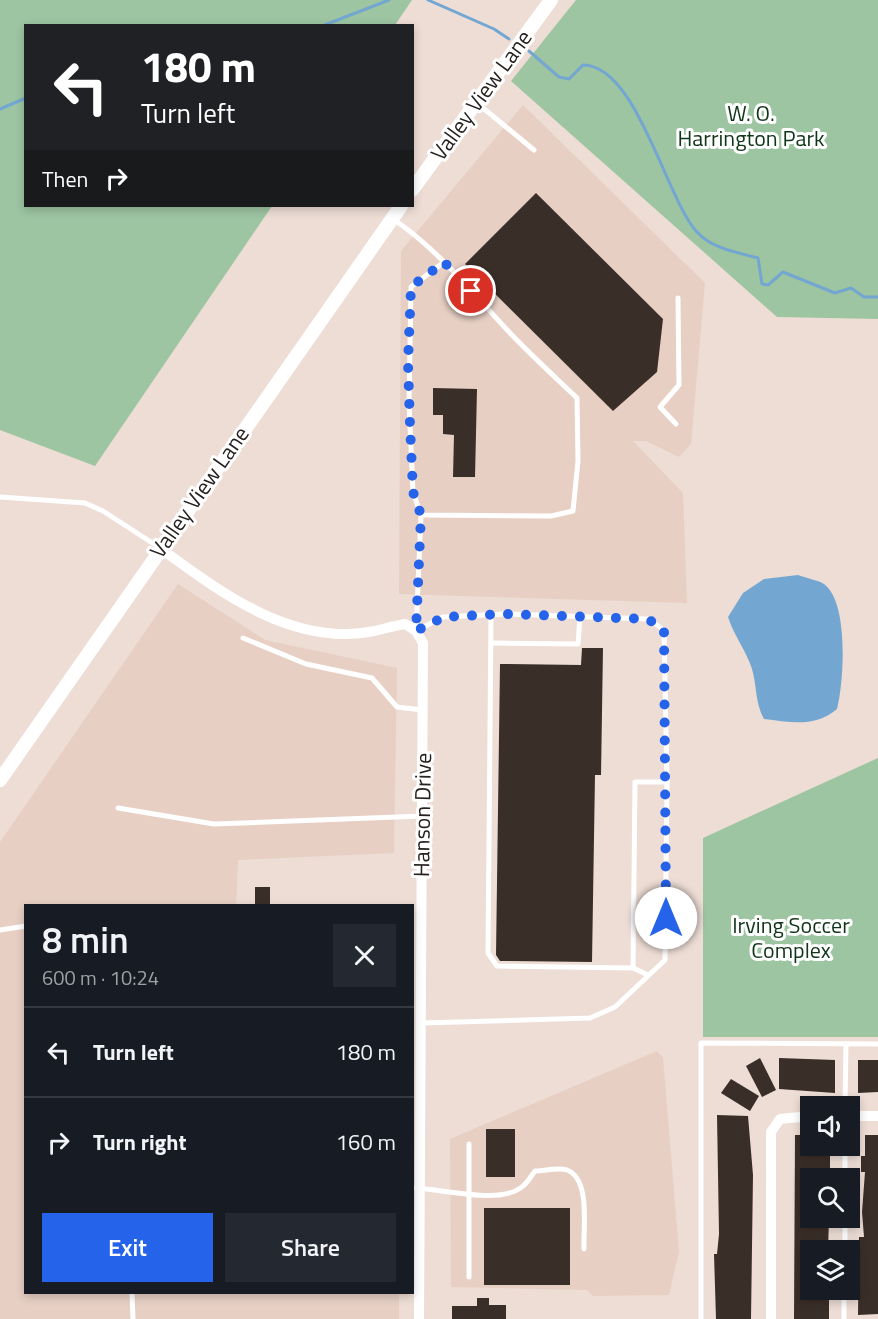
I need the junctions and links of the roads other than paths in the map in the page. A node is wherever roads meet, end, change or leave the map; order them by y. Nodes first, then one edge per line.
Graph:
1 (551, 0) edge
2 (476, 102) junction
3 (534, 150) dead end
4 (414, 187) edge
5 (400, 207) edge
6 (392, 218) junction
7 (444, 262) junction
8 (678, 298) dead end
9 (676, 424) dead end
10 (0, 496) edge
11 (421, 515) junction
12 (160, 548) junction
13 (491, 615) junction
14 (580, 617) junction
15 (416, 631) junction
16 (243, 638) dead end
17 (491, 643) junction
18 (424, 711) junction
19 (0, 780) edge
20 (667, 782) junction
21 (118, 808) dead end
22 (422, 816) junction
23 (24, 926) edge
24 (0, 930) edge
25 (416, 960) edge
26 (633, 968) junction
27 (648, 975) junction
28 (420, 1023) junction
29 (846, 1044) junction
30 (878, 1044) edge
31 (845, 1096) edge
32 (416, 1106) edge
33 (860, 1116) edge
34 (878, 1116) edge
35 (800, 1117) edge
36 (469, 1144) dead end
37 (416, 1188) edge
38 (470, 1193) junction
39 (584, 1249) dead end
40 (469, 1277) dead end
41 (132, 1294) edge
42 (844, 1300) edge
43 (133, 1319) edge
44 (419, 1319) edge
45 (700, 1319) edge
46 (771, 1319) edge
47 (844, 1319) edge

1 - 2 main road, Valley View Lane
2 - 3 lane
2 - 4 main road, Valley View Lane
5 - 6 main road, Valley View Lane
6 - 7 lane
6 - 12 main road, Valley View Lane
7 - 11 lane
7 - 11 lane
8 - 9 lane
10 - 12 lane
11 - 15 lane
12 - 15 street
12 - 19 main road, Valley View Lane
13 - 14 lane
13 - 15 lane
13 - 17 lane
14 - 17 lane
14 - 20 lane
15 - 18 street, Hanson Drive
16 - 18 lane
17 - 26 lane
18 - 22 street, Hanson Drive
20 - 26 lane
20 - 27 lane
21 - 22 lane
22 - 25 street, Hanson Drive
23 - 24 lane
25 - 28 street, Hanson Drive
26 - 27 lane
27 - 28 lane
28 - 32 street, Hanson Drive
29 - 30 lane
29 - 31 lane
29 - 45 lane
32 - 37 street, Hanson Drive
33 - 34 street
35 - 46 street
36 - 38 lane
37 - 38 lane
37 - 44 street, Hanson Drive
38 - 39 lane
38 - 40 lane
41 - 43 lane
42 - 47 lane

